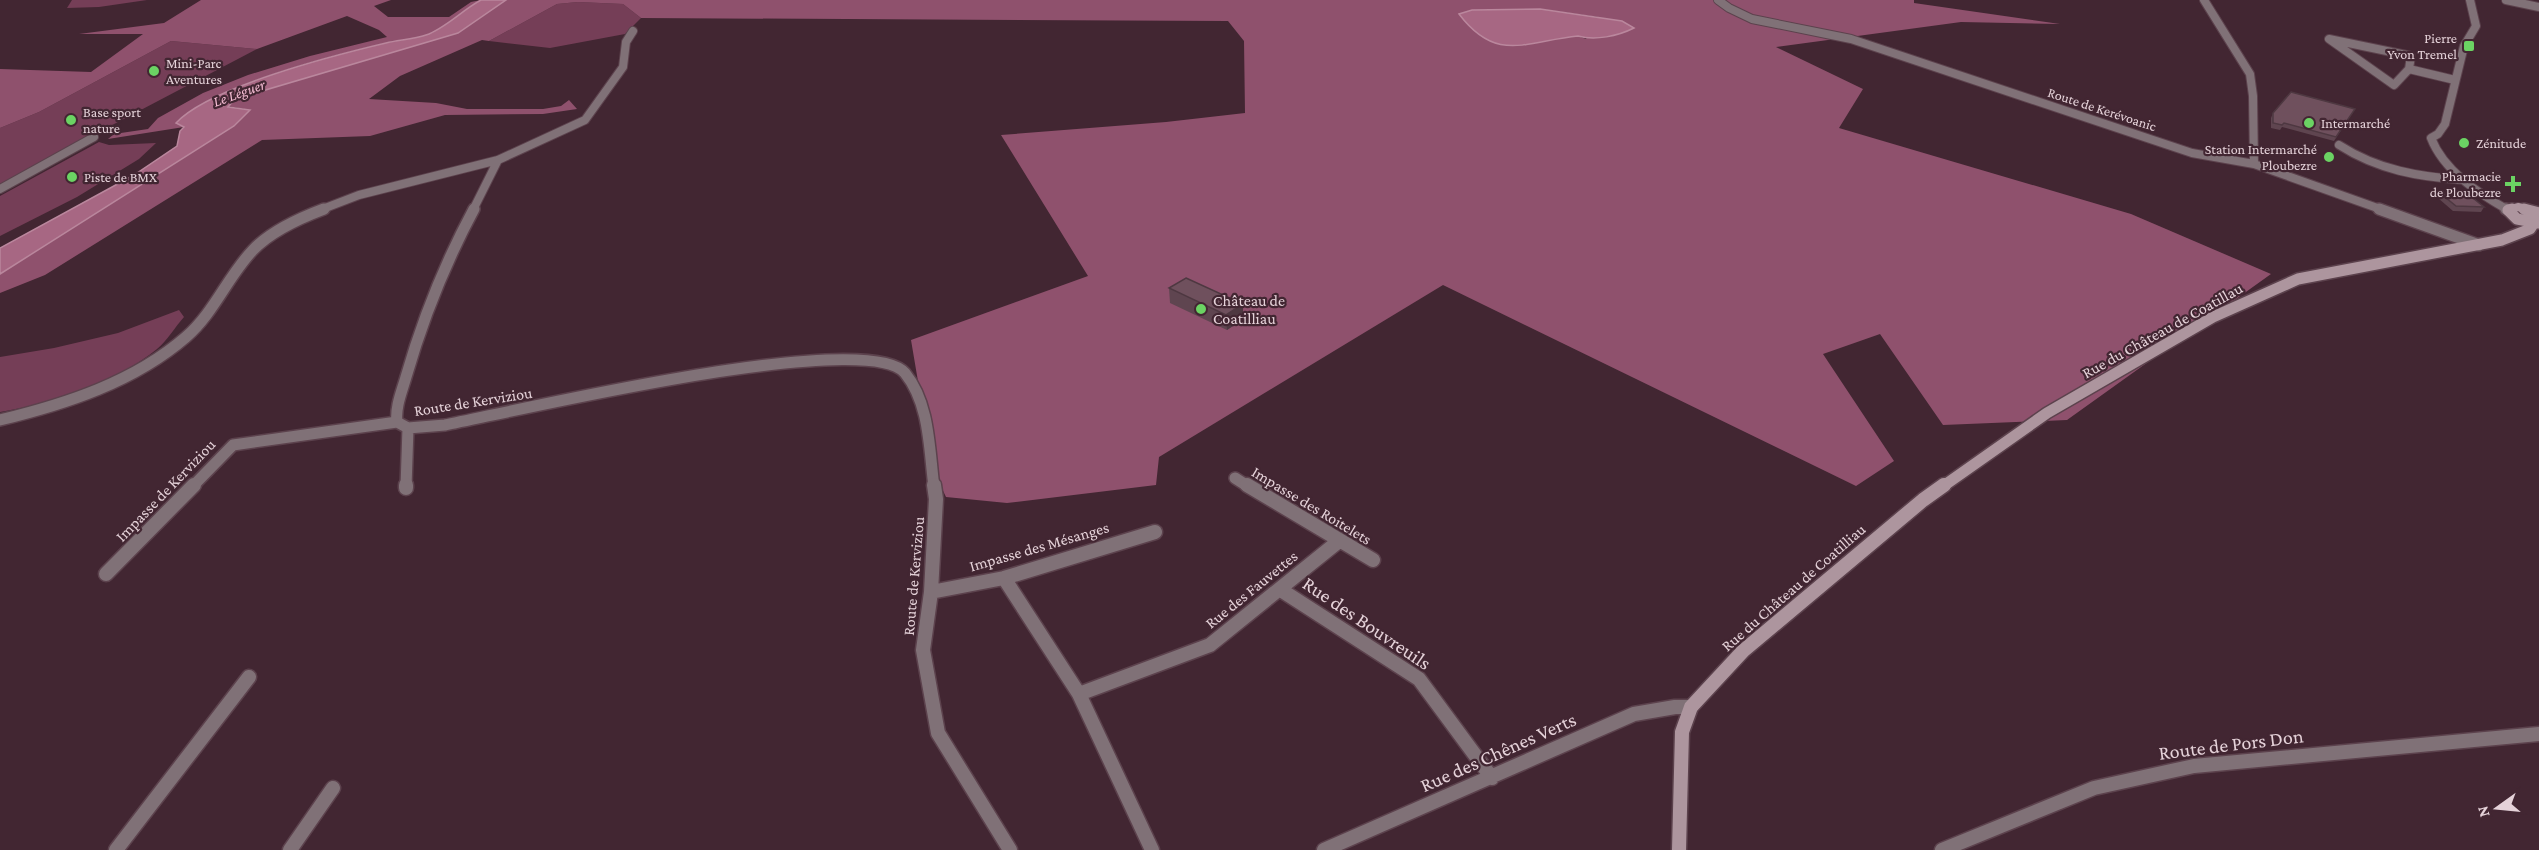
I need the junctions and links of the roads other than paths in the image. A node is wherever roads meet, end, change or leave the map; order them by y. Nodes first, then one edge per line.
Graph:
1 (1718, 0) edge
2 (2204, 0) edge
3 (2470, 0) edge
4 (2506, 0) edge
5 (2539, 7) edge
6 (633, 31) dead end
7 (2409, 69) junction
8 (2455, 80) junction
9 (94, 137) dead end
10 (2339, 145) dead end
11 (498, 160) junction
12 (2254, 164) junction
13 (2465, 180) junction
14 (0, 189) edge
15 (2513, 208) junction
16 (2536, 209) edge
17 (2517, 219) junction
18 (2537, 223) edge
19 (2520, 234) junction
20 (2479, 245) junction
21 (0, 420) edge
22 (403, 425) junction
23 (1235, 478) dead end
24 (406, 488) dead end
25 (1923, 500) joint
26 (1155, 532) dead end
27 (1339, 541) junction
28 (1373, 560) dead end
29 (106, 574) dead end
30 (1004, 578) junction
31 (1281, 590) junction
32 (931, 592) junction
33 (249, 677) dead end
34 (1078, 694) junction
35 (1691, 707) junction
36 (2539, 734) edge
37 (1492, 778) junction
38 (333, 788) dead end
39 (1966, 846) edge
40 (116, 850) edge
41 (290, 850) edge
42 (1010, 850) edge
43 (1152, 850) edge
44 (1324, 850) edge
45 (1679, 850) edge
46 (1942, 850) edge

1 - 12 street, Route de Kerévoanic
2 - 12 street
3 - 8 street
4 - 5 street
6 - 11 street
7 - 7 street
7 - 8 street
8 - 13 street
9 - 14 street
10 - 13 street
11 - 21 street
11 - 22 street, Route de Kerviziou
12 - 20 street, Route de Kerévoanic
13 - 15 street
15 - 16 main road
15 - 17 main road
17 - 18 main road
17 - 19 main road
18 - 19 main road
19 - 20 main road, Rue du Château de Coatillau
20 - 25 main road, Rue du Château de Coatillau
22 - 24 street
22 - 29 street, Impasse de Kerviziou
22 - 32 street, Route de Kerviziou
23 - 27 street, Impasse des Roitelets
25 - 35 main road, Rue du Château de Coatilliau
26 - 30 street, Impasse des Mésanges
27 - 28 street, Impasse des Roitelets
27 - 31 street, Rue des Fauvettes
30 - 32 street, Impasse des Mésanges
30 - 34 street
31 - 34 street, Rue des Fauvettes
31 - 37 street, Rue des Bouvreuils
32 - 42 street, Route de Kerviziou
33 - 40 street
34 - 43 street
35 - 37 street, Rue des Chênes Verts
35 - 45 main road
36 - 39 street, Route de Pors Don
37 - 44 street, Rue des Chênes Verts
38 - 41 street
39 - 46 street, Route de Pors Don

